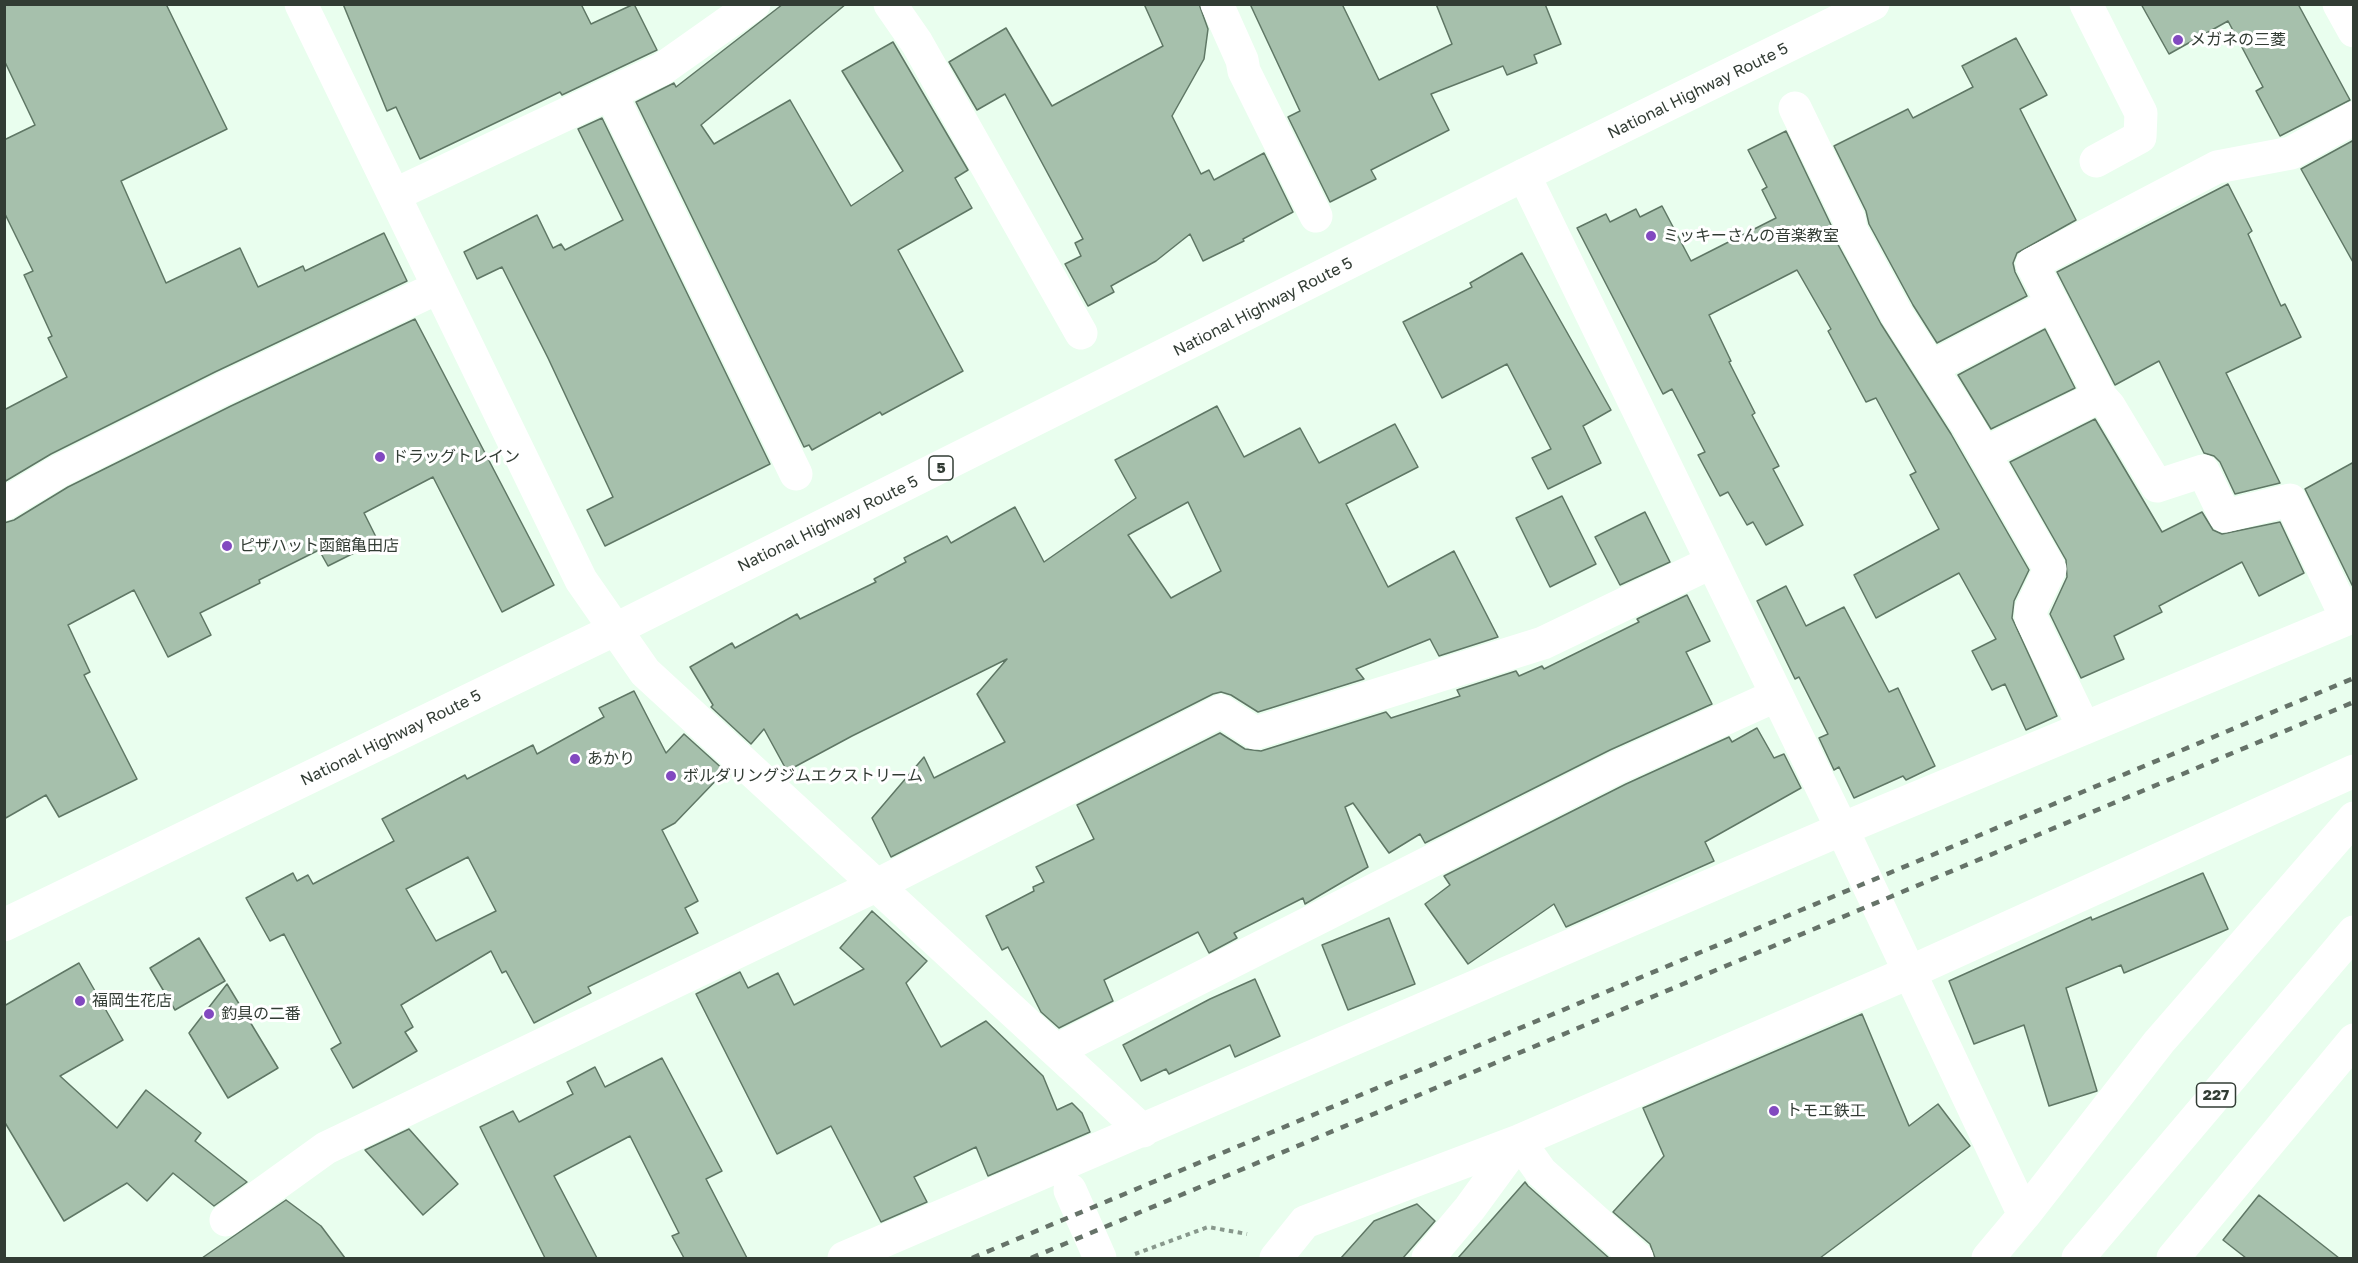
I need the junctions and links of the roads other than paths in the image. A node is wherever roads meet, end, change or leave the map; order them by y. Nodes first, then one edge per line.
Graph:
1 (301, 4) edge
2 (754, 4) edge
3 (890, 4) edge
4 (1217, 4) edge
5 (1873, 4) edge
6 (2086, 4) edge
7 (2339, 4) edge
8 (2354, 32) edge
9 (610, 94) junction
10 (1795, 108) dead end
11 (2354, 118) edge
12 (2096, 161) dead end
13 (1524, 175) junction
14 (394, 195) junction
15 (1316, 216) dead end
16 (437, 288) junction
17 (2053, 304) junction
18 (1081, 333) dead end
19 (1932, 367) junction
20 (2100, 396) junction
21 (1985, 453) junction
22 (796, 474) dead end
23 (4, 504) edge
24 (1712, 562) junction
25 (2350, 617) edge
26 (614, 630) junction
27 (1775, 696) junction
28 (2084, 728) junction
29 (2354, 771) edge
30 (2354, 818) edge
31 (1842, 829) junction
32 (875, 886) junction
33 (4, 925) edge
34 (2354, 932) edge
35 (1908, 973) junction
36 (2354, 1040) edge
37 (1057, 1050) junction
38 (1143, 1131) junction
39 (1519, 1141) junction
40 (1070, 1190) dead end
41 (2024, 1215) junction
42 (226, 1220) dead end
43 (1280, 1257) edge
44 (844, 1258) edge
45 (1100, 1258) edge
46 (1428, 1258) edge
47 (1637, 1258) edge
48 (1988, 1258) edge
49 (2078, 1258) edge
50 (2173, 1258) edge

1 - 14 main road
2 - 9 main road
3 - 18 main road
4 - 15 main road
5 - 13 main road, National Highway Route 5 / 5
6 - 12 main road
7 - 8 main road
9 - 14 main road
9 - 22 main road
10 - 19 main road
11 - 17 main road
13 - 24 main road
13 - 26 main road, National Highway Route 5 / 5
14 - 16 main road
16 - 23 main road
16 - 26 main road
17 - 19 main road
17 - 20 main road
19 - 21 main road
20 - 21 main road
20 - 25 main road
21 - 28 main road
24 - 27 main road
24 - 32 main road
25 - 28 main road
26 - 32 main road
26 - 33 main road, National Highway Route 5 / 5
27 - 31 main road
27 - 37 main road
28 - 31 main road
29 - 35 main road
30 - 41 main road
31 - 35 main road
31 - 38 main road
32 - 37 main road
32 - 42 main road
34 - 49 main road, 227
35 - 39 main road
35 - 41 main road
36 - 50 main road
37 - 38 main road
38 - 44 main road
39 - 43 main road
39 - 46 main road
39 - 47 main road
40 - 45 main road
41 - 48 main road

